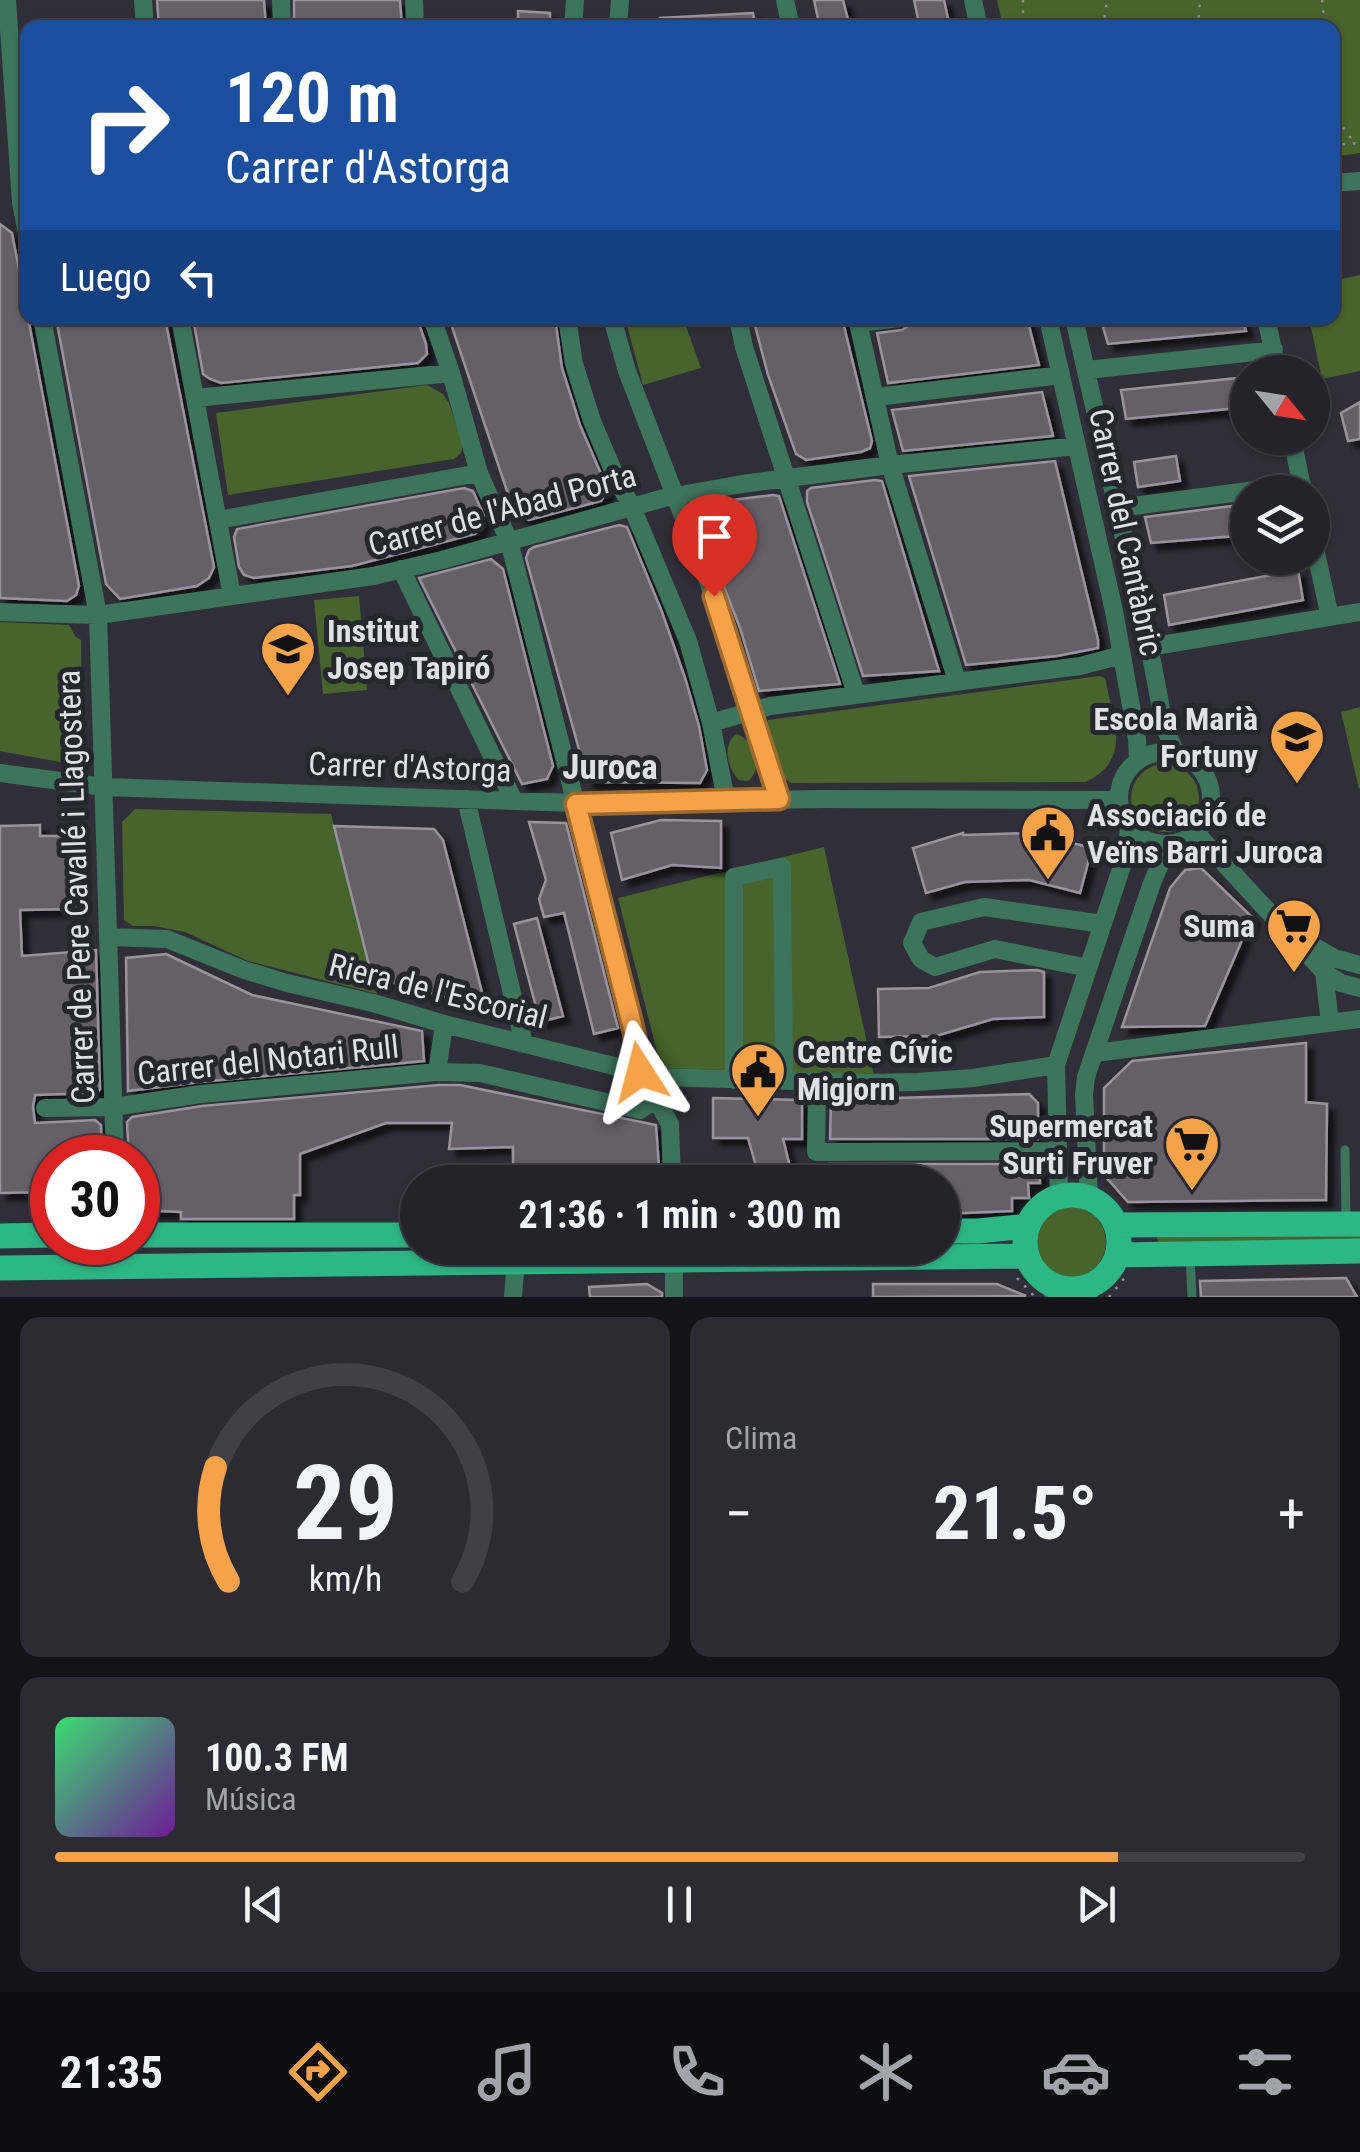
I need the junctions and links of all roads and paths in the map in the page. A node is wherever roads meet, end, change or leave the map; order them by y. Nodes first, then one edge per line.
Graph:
1 (7, 0) edge
2 (1340, 123) edge
3 (1358, 144) edge
4 (20, 154) edge
5 (43, 325) edge
6 (181, 325) edge
7 (434, 325) edge
8 (568, 325) edge
9 (614, 325) edge
10 (739, 325) edge
11 (858, 325) edge
12 (1050, 325) edge
13 (1076, 325) edge
14 (1268, 325) edge
15 (1274, 350) junction
16 (1275, 355) edge
17 (1086, 370) junction
18 (451, 373) junction
19 (1062, 375) junction
20 (876, 397) junction
21 (195, 398) junction
22 (1077, 446) junction
23 (890, 465) junction
24 (479, 474) junction
25 (786, 478) junction
26 (675, 496) junction
27 (1230, 496) edge
28 (632, 507) junction
29 (1118, 508) junction
30 (218, 520) junction
31 (509, 540) junction
32 (401, 569) junction
33 (1321, 575) edge
34 (232, 596) junction
35 (0, 612) edge
36 (1360, 612) edge
37 (98, 614) junction
38 (1330, 616) junction
39 (1149, 647) junction
40 (1122, 655) junction
41 (958, 680) junction
42 (856, 694) junction
43 (752, 711) junction
44 (710, 723) junction
45 (1175, 752) junction
46 (1138, 760) junction
47 (0, 773) edge
48 (104, 788) junction
49 (466, 799) junction
50 (779, 799) junction
51 (726, 800) junction
52 (1119, 800) junction
53 (514, 801) junction
54 (576, 804) junction
55 (1129, 828) junction
56 (1197, 834) junction
57 (1175, 844) junction
58 (1280, 923) junction
59 (1103, 924) junction
60 (109, 937) junction
61 (1360, 965) edge
62 (1088, 968) junction
63 (1324, 972) junction
64 (1360, 988) edge
65 (1360, 1018) edge
66 (1330, 1022) junction
67 (444, 1024) junction
68 (634, 1032) junction
69 (524, 1044) junction
70 (1095, 1053) junction
71 (1056, 1064) junction
72 (612, 1066) junction
73 (437, 1072) junction
74 (649, 1075) junction
75 (734, 1080) junction
76 (784, 1081) junction
77 (818, 1082) junction
78 (656, 1100) junction
79 (113, 1107) junction
80 (46, 1108) dead end
81 (114, 1135) edge
82 (1345, 1150) dead end
83 (1058, 1151) junction
84 (671, 1165) edge
85 (1346, 1189) junction
86 (1360, 1189) edge
87 (1060, 1197) junction
88 (1089, 1198) junction
89 (1353, 1224) edge
90 (1028, 1226) junction
91 (1116, 1226) junction
92 (960, 1230) edge
93 (160, 1234) edge
94 (400, 1235) edge
95 (0, 1236) edge
96 (30, 1236) edge
97 (1360, 1251) edge
98 (1190, 1254) junction
99 (1117, 1255) junction
100 (1028, 1256) junction
101 (960, 1258) edge
102 (506, 1265) edge
103 (654, 1265) edge
104 (674, 1265) edge
105 (0, 1268) edge
106 (515, 1272) junction
107 (0, 1278) edge
108 (1052, 1290) edge
109 (1090, 1291) edge
110 (513, 1297) edge
111 (674, 1297) edge
112 (1192, 1297) edge

1 - 4 street
2 - 3 path
5 - 37 street, Carrer de Pere Cavallé i Llagostera
6 - 21 street
7 - 18 street
8 - 28 street
9 - 26 street
10 - 25 street
11 - 20 street
12 - 19 street, Carrer del Cantàbric
13 - 17 street, Carrer del Cantàbric
14 - 15 street
15 - 16 street
15 - 17 street
17 - 29 street, Carrer del Cantàbric
18 - 21 street
18 - 24 street
19 - 20 street
19 - 22 street, Carrer del Cantàbric
20 - 23 street
21 - 30 street
22 - 23 street, Carrer de l'Abad Porta
22 - 40 street, Carrer del Cantàbric
23 - 25 street, Carrer de l'Abad Porta
23 - 41 street
24 - 30 street
24 - 31 street
25 - 26 street, Carrer de l'Abad Porta
25 - 42 street
26 - 28 street, Carrer de l'Abad Porta
26 - 43 street
27 - 29 street
28 - 31 street, Carrer de l'Abad Porta
28 - 44 street
29 - 39 street, Carrer del Cantàbric
30 - 34 street
31 - 32 street, Carrer de l'Abad Porta
31 - 54 street
32 - 34 street, Carrer de l'Abad Porta
32 - 53 street
33 - 38 street
34 - 37 street, Carrer de l'Abad Porta
35 - 37 street, Carrer de l'Abad Porta
36 - 38 street
37 - 48 street, Carrer de Pere Cavallé i Llagostera
38 - 39 street
39 - 45 street, Carrer del Cantàbric
40 - 41 street
40 - 46 street, Carrer del Cantàbric
41 - 42 street
42 - 43 street
43 - 44 street
43 - 50 street
44 - 51 street
45 - 46 street
45 - 56 street
46 - 52 street
47 - 48 street, Carrer d'Astorga
48 - 49 street, Carrer d'Astorga
48 - 60 street, Carrer de Pere Cavallé i Llagostera
49 - 53 street, Carrer d'Astorga
49 - 69 street
50 - 51 street, Carrer d'Astorga
50 - 52 street, Carrer d'Astorga
51 - 54 street, Carrer d'Astorga
52 - 55 street
53 - 54 street, Carrer d'Astorga
54 - 68 street
55 - 57 street
55 - 59 street
56 - 57 street
56 - 58 street
57 - 70 street
58 - 61 street
58 - 63 street
59 - 62 street
59 - 62 street
60 - 67 street, Riera de l'Escorial
60 - 79 street, Carrer de Pere Cavallé i Llagostera
62 - 71 street
63 - 64 street
63 - 66 street
65 - 66 street
66 - 70 street
67 - 69 street, Riera de l'Escorial
67 - 73 street, Carrer del Notari Rull
68 - 72 street
68 - 74 street
69 - 72 street, Riera de l'Escorial
70 - 88 street
71 - 77 street, Riera de l'Escorial
71 - 83 street
72 - 74 street, Riera de l'Escorial
73 - 78 street, Carrer del Notari Rull
73 - 79 street, Carrer del Notari Rull
74 - 75 street, Riera de l'Escorial
74 - 78 street
75 - 76 street, Riera de l'Escorial
75 - 76 street
76 - 77 street, Riera de l'Escorial
77 - 83 street
78 - 84 street
79 - 80 street, Carrer del Notari Rull
79 - 81 street, Carrer de Pere Cavallé i Llagostera
82 - 85 lane
83 - 87 street
85 - 86 lane
85 - 89 lane
87 - 88 main road
87 - 90 main road
88 - 91 main road
89 - 91 main road
90 - 92 main road
90 - 100 main road
91 - 99 main road
93 - 94 main road
95 - 96 main road
97 - 98 main road
98 - 99 main road
98 - 112 lane
99 - 109 main road
100 - 101 main road
100 - 108 main road
102 - 105 main road
103 - 106 street
104 - 111 street
106 - 107 street
106 - 110 street
108 - 109 main road

